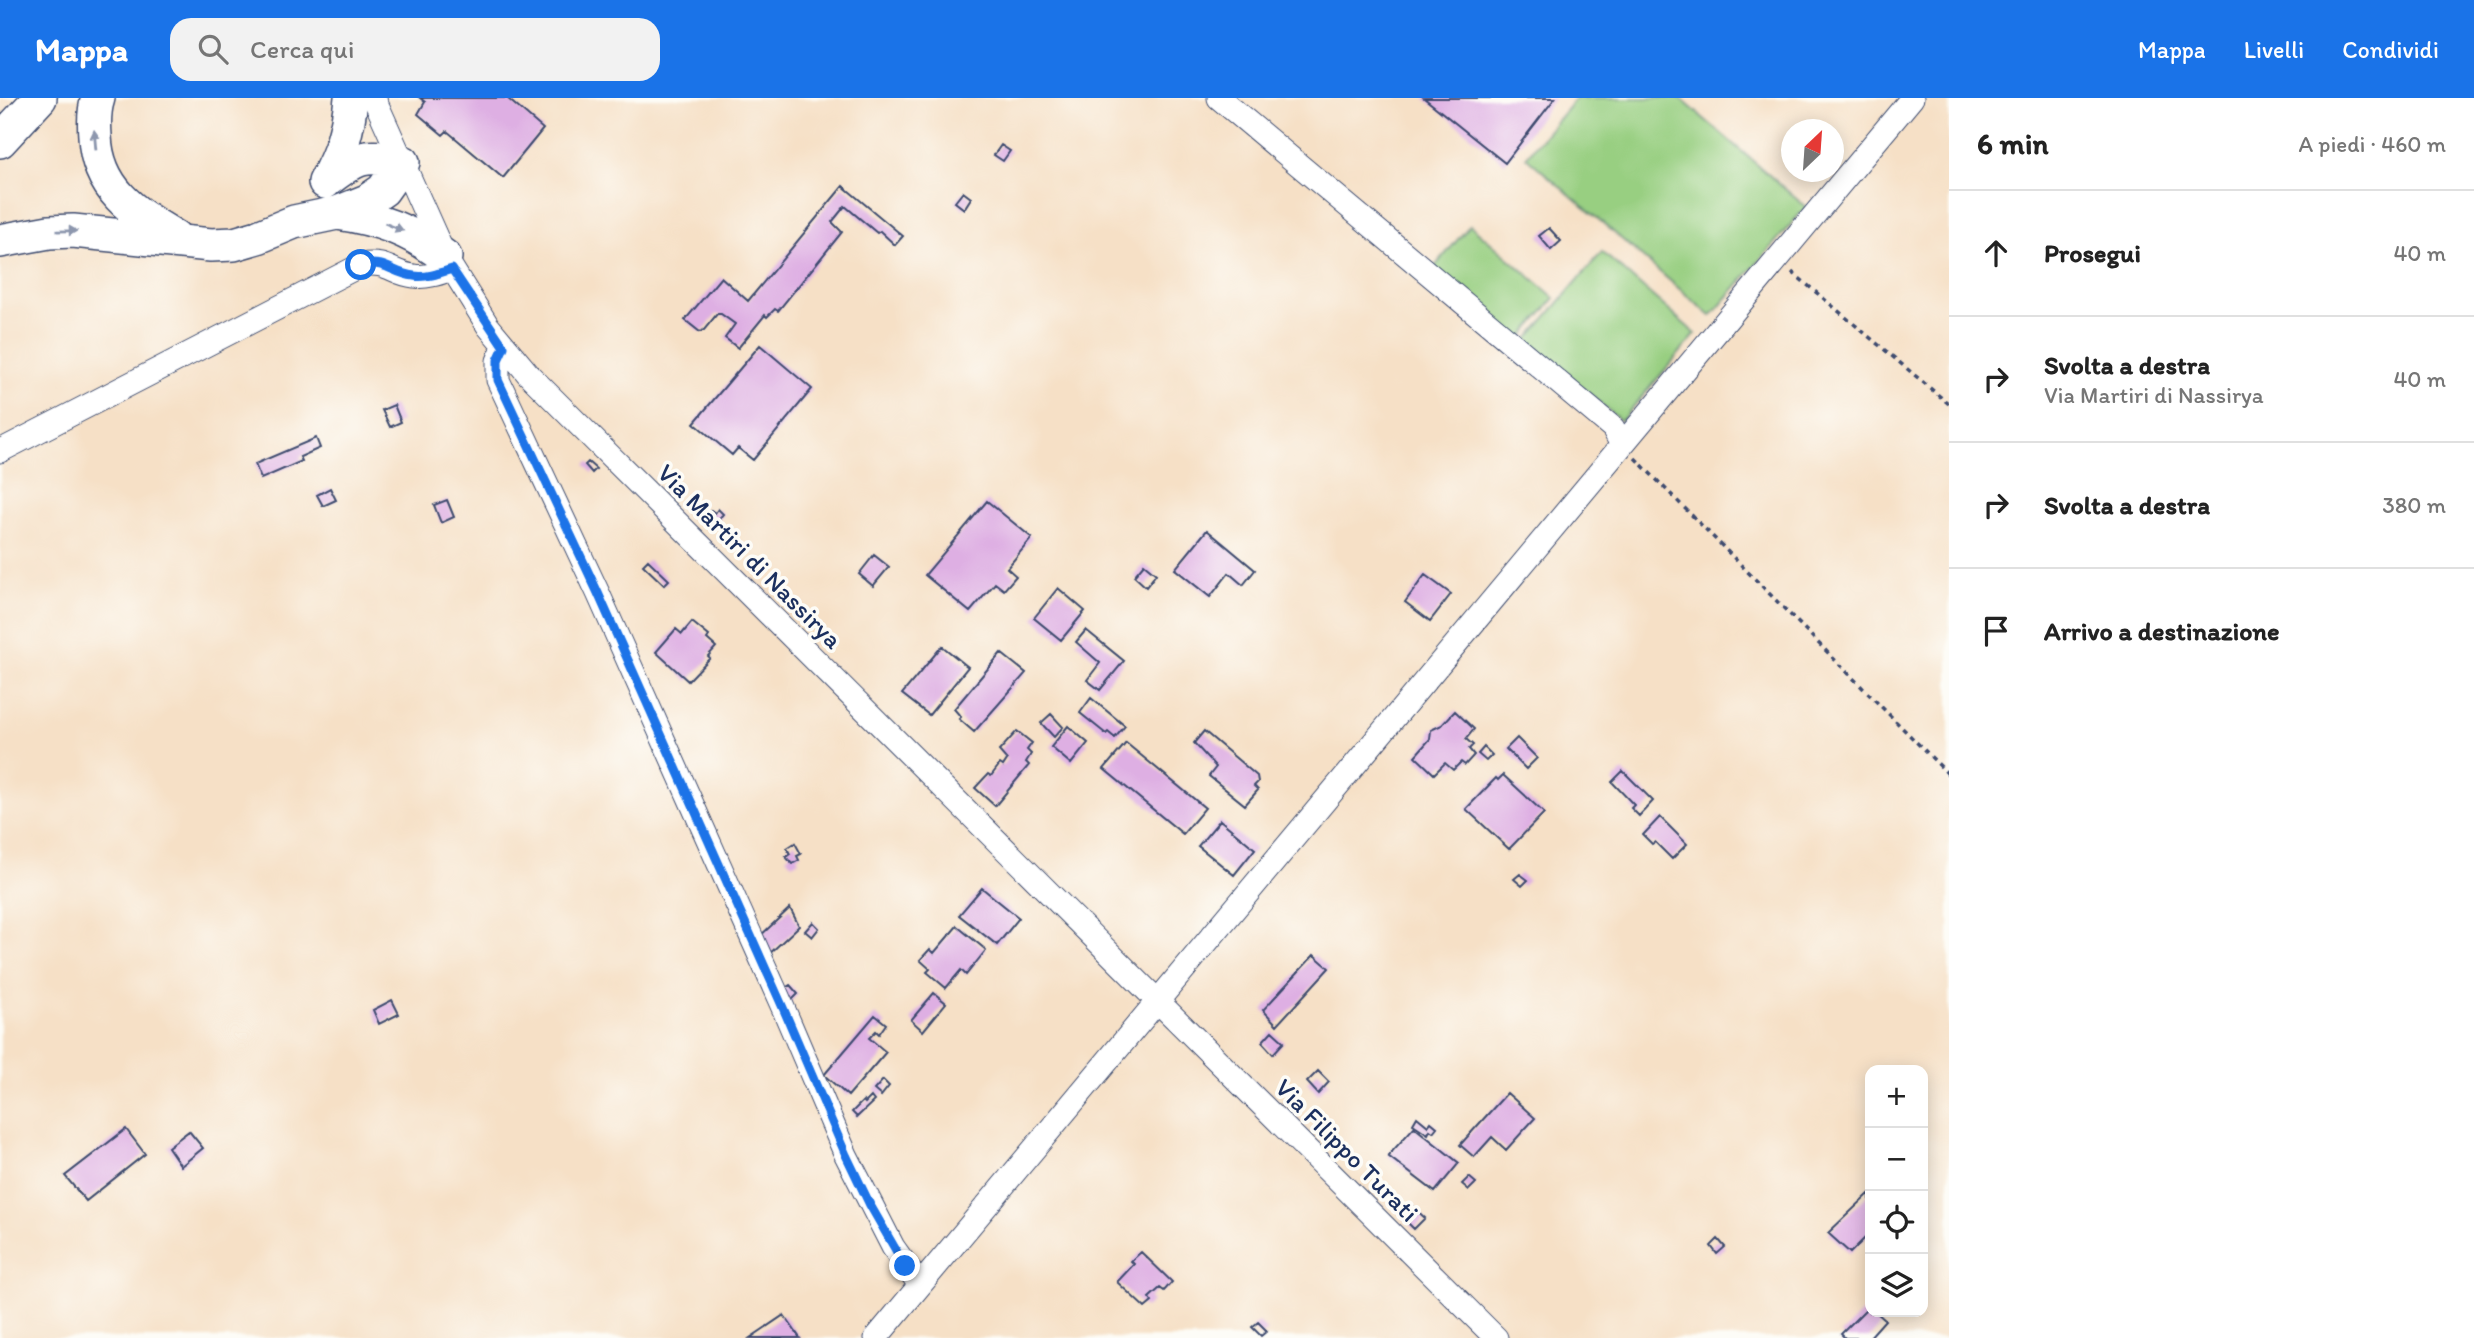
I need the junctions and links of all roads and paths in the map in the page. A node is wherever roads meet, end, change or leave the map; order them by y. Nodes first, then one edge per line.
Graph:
1 (40, 98) edge
2 (98, 98) edge
3 (351, 98) edge
4 (374, 98) edge
5 (1219, 98) edge
6 (1912, 98) edge
7 (0, 141) edge
8 (403, 162) junction
9 (326, 181) junction
10 (337, 213) junction
11 (294, 222) junction
12 (183, 241) junction
13 (0, 242) edge
14 (1777, 260) junction
15 (449, 263) junction
16 (504, 347) junction
17 (1949, 404) edge
18 (1622, 445) junction
19 (0, 451) edge
20 (1949, 775) edge
21 (1158, 1001) junction
22 (920, 1285) junction
23 (876, 1338) edge
24 (1496, 1338) edge

1 - 7 highway
12 -> 2 highway
3 - 9 highway
4 - 8 street, Via Martiri di Nassirya
5 - 18 street
6 - 14 street
8 - 9 highway
8 - 10 highway
8 - 15 street, Via Martiri di Nassirya
9 - 11 highway
10 - 11 highway
10 -> 15 highway
11 - 12 highway
13 -> 12 highway
14 - 17 path
14 - 18 street
15 - 16 street, Via Martiri di Nassirya
15 - 19 street
16 - 21 street, Via Martiri di Nassirya
16 - 22 street
18 - 20 path
18 - 21 street
21 - 22 street
21 - 24 street, Via Filippo Turati
22 - 23 street

